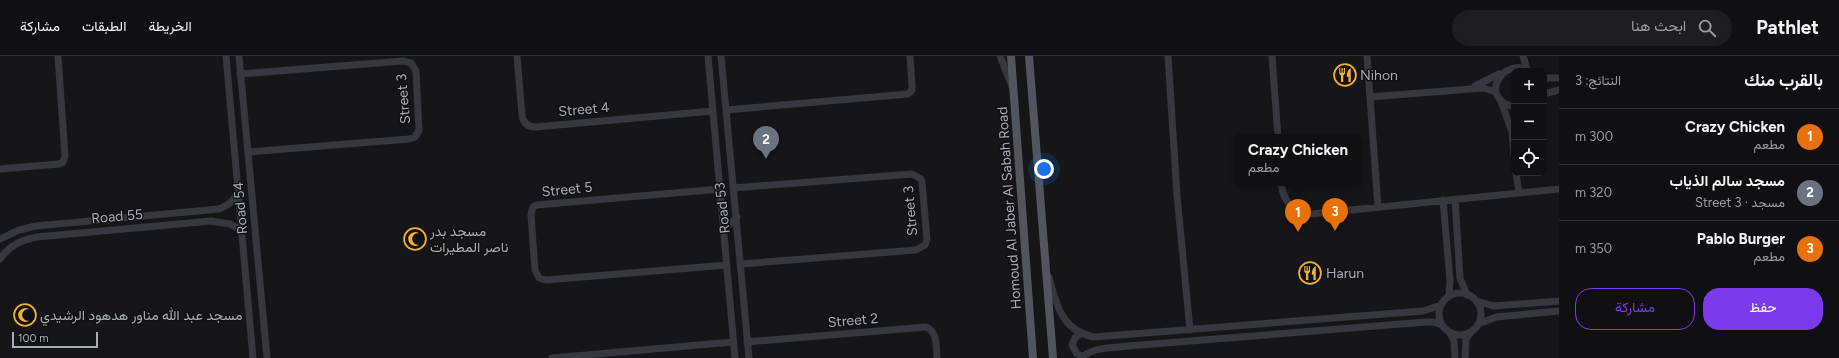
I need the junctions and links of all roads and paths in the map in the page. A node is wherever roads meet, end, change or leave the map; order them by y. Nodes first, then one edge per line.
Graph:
1 (58, 56) edge
2 (226, 56) edge
3 (239, 56) edge
4 (517, 56) edge
5 (708, 56) edge
6 (721, 56) edge
7 (910, 56) edge
8 (1000, 56) edge
9 (1011, 56) edge
10 (1029, 56) edge
11 (1168, 56) edge
12 (1272, 56) edge
13 (1366, 56) edge
14 (1518, 56) edge
15 (1523, 56) edge
16 (1512, 66) junction
17 (1524, 68) edge
18 (1528, 68) edge
19 (240, 74) junction
20 (1499, 74) junction
21 (1547, 78) edge
22 (1559, 78) edge
23 (1468, 89) junction
24 (1559, 90) edge
25 (1013, 91) junction
26 (1496, 92) junction
27 (1547, 93) edge
28 (1370, 97) junction
29 (1501, 100) junction
30 (1511, 105) edge
31 (726, 110) junction
32 (713, 111) junction
33 (1511, 129) edge
34 (1278, 134) edge
35 (248, 152) junction
36 (0, 169) edge
37 (1516, 176) edge
38 (1282, 186) edge
39 (733, 188) junction
40 (720, 189) junction
41 (1559, 189) edge
42 (238, 191) junction
43 (1519, 192) junction
44 (1455, 199) junction
45 (1443, 200) junction
46 (1378, 206) junction
47 (212, 210) junction
48 (737, 217) junction
49 (723, 218) junction
50 (211, 221) junction
51 (242, 231) junction
52 (738, 236) junction
53 (0, 239) edge
54 (724, 239) junction
55 (1044, 256) junction
56 (0, 259) edge
57 (741, 264) junction
58 (727, 265) junction
59 (1467, 295) junction
60 (1450, 296) junction
61 (1476, 301) junction
62 (1559, 301) edge
63 (1441, 305) junction
64 (1559, 311) edge
65 (1478, 324) junction
66 (1442, 325) junction
67 (1190, 330) junction
68 (1470, 332) junction
69 (1450, 333) junction
70 (1080, 334) junction
71 (734, 342) junction
72 (747, 342) junction
73 (1082, 357) edge
74 (253, 358) edge
75 (267, 358) edge
76 (552, 358) edge
77 (735, 358) edge
78 (749, 358) edge
79 (937, 358) edge
80 (1033, 358) edge
81 (1053, 358) edge
82 (1455, 358) edge
83 (1465, 358) edge

1 - 36 street
2 - 42 street, Road 54
3 - 19 street, Road 54
4 - 32 street, Street 4
5 - 32 street, Road 53
6 - 31 street, Road 53
7 - 31 street
8 - 25 street
9 - 25 main road, Homoud Al Jaber Al Sabah Road
10 - 55 main road
11 - 67 street
12 - 34 street
13 - 28 street
14 - 16 street
15 - 18 street
16 - 17 street
16 - 20 street
19 - 35 street, Road 54
19 - 35 street, Street 3
20 - 23 street
20 - 26 street
21 - 22 street
23 - 26 street
23 - 28 street
24 - 27 street
25 - 80 main road, Homoud Al Jaber Al Sabah Road
26 - 29 street
28 - 46 street
29 - 30 street
29 - 33 street
31 - 39 street, Road 53
32 - 40 street, Road 53
35 - 75 street, Road 54
37 - 43 street
38 - 46 street
39 - 48 street, Road 53
39 - 57 street, Street 3
40 - 49 street, Road 53
40 - 58 street, Street 5
41 - 43 street
42 - 47 street, Road 55
42 - 51 street, Road 54
43 - 44 street
44 - 45 street
44 - 59 street
45 - 46 street
45 - 60 street
47 - 50 street
47 - 53 street, Road 55
48 - 49 street
48 - 52 street, Road 53
49 - 54 street, Road 53
50 - 51 street, Road 55
50 - 56 street, Road 55
51 - 74 street, Road 54
52 - 54 street
52 - 57 street, Road 53
54 - 58 street, Road 53
55 - 70 street
55 - 81 main road
57 - 72 street, Road 53
58 - 71 street, Road 53
59 - 60 street
59 - 61 street
60 - 63 street
61 - 62 street
61 - 65 street
63 - 66 street
63 - 67 street
64 - 65 street
65 - 68 street
66 - 69 street
66 - 73 street
67 - 70 street
68 - 69 street
68 - 83 street
69 - 82 street
70 - 73 street
71 - 76 street
71 - 77 street, Road 53
72 - 78 street, Road 53
72 - 79 street, Street 2

